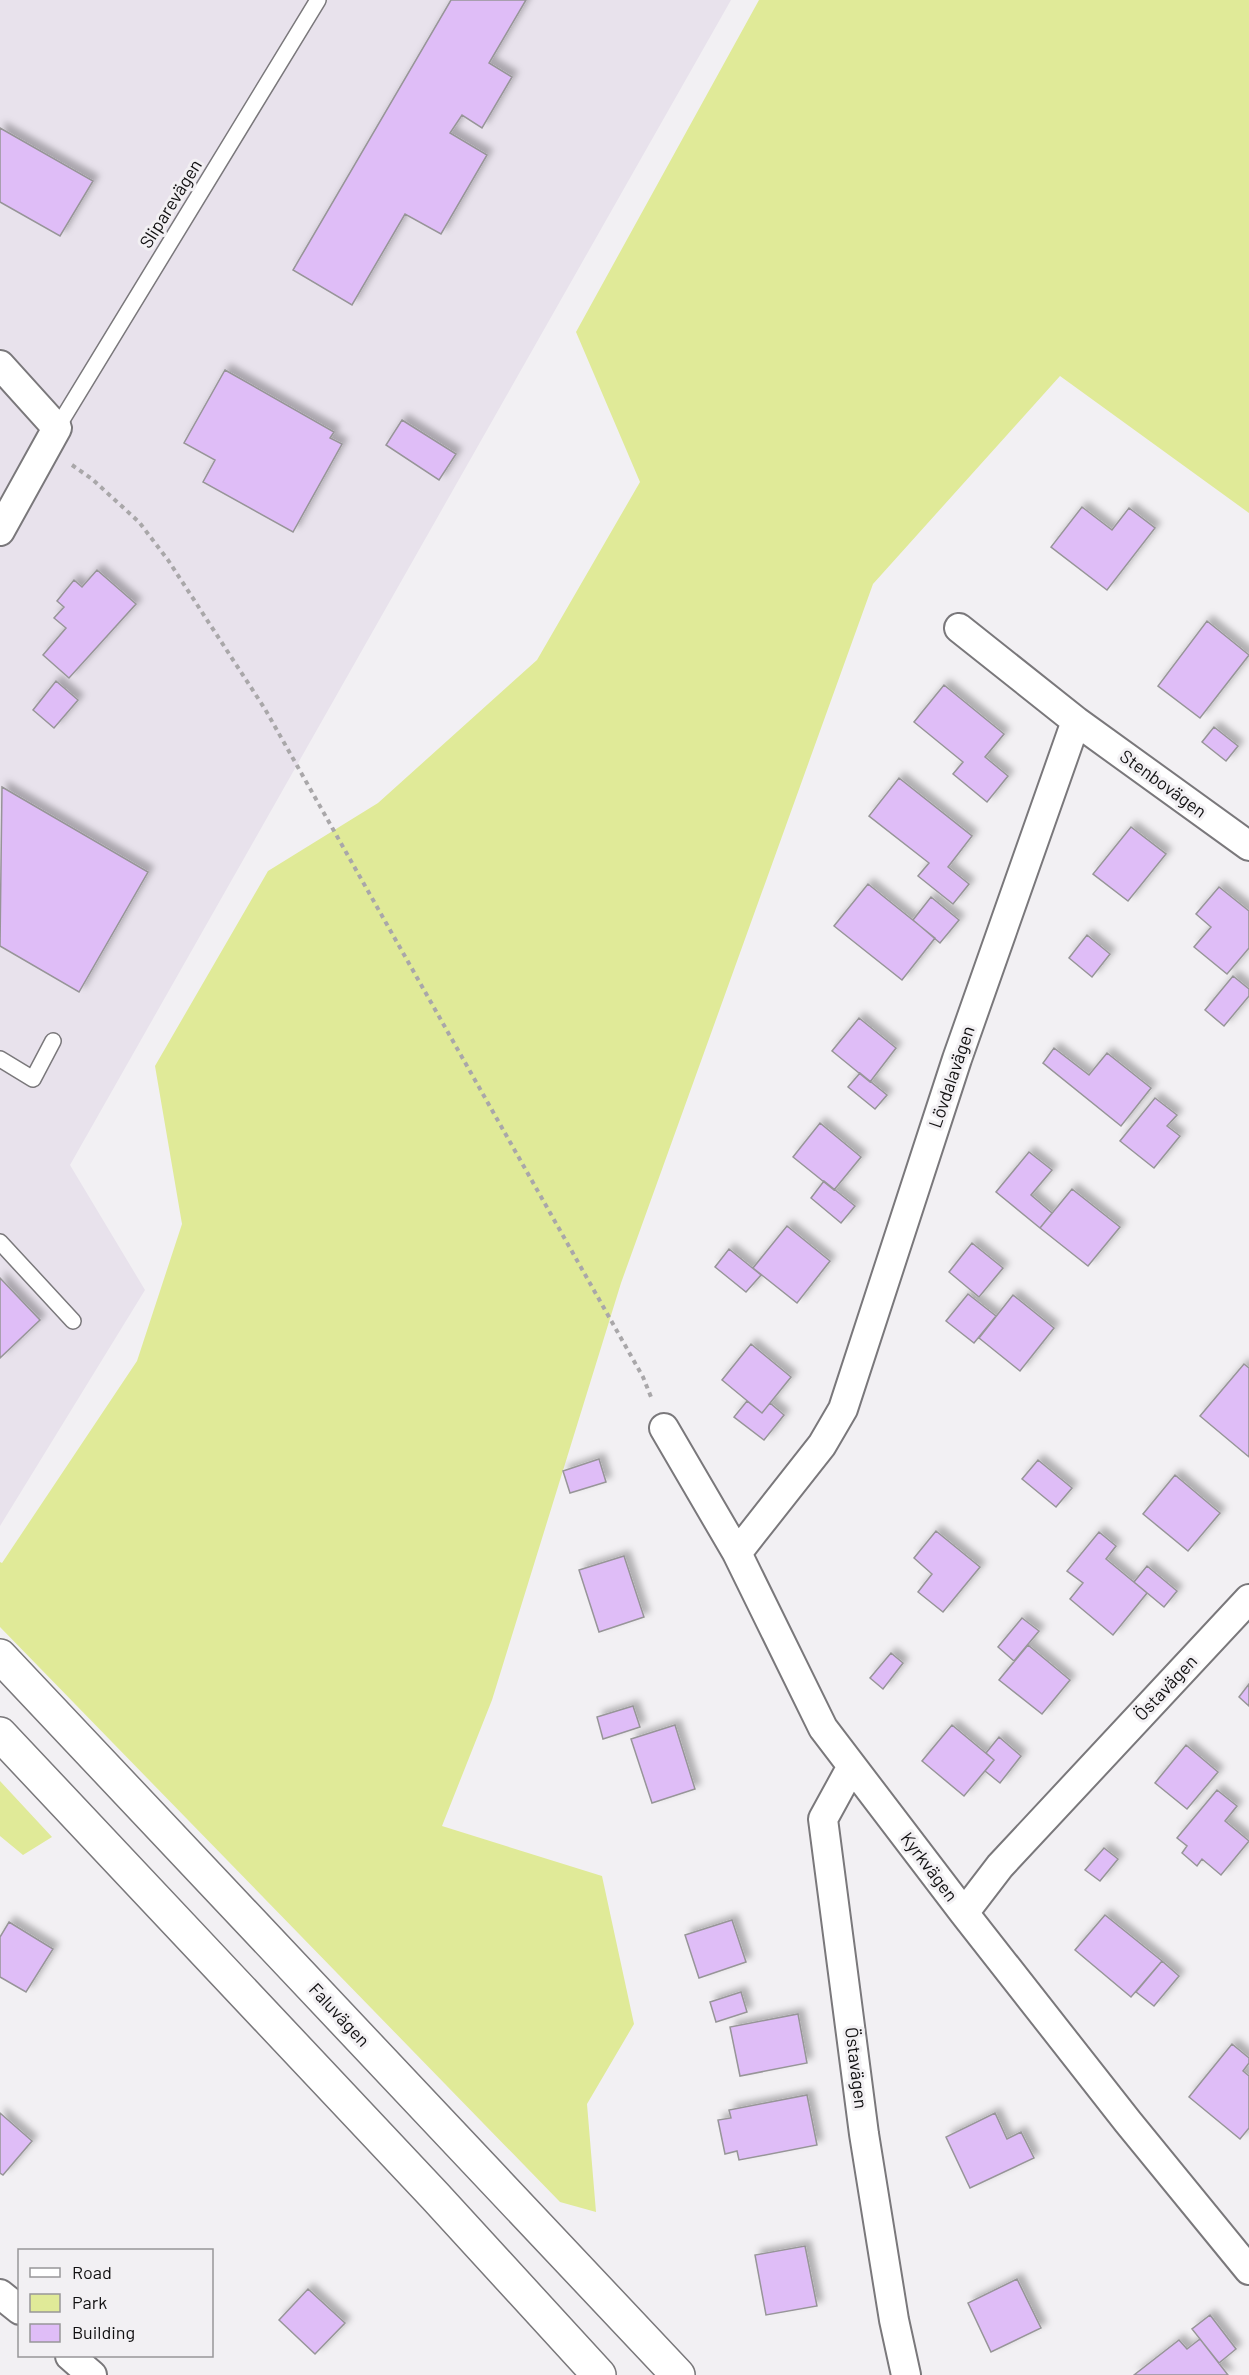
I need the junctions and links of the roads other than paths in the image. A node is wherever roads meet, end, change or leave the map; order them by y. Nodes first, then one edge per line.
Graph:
1 (318, 0) edge
2 (0, 365) edge
3 (57, 428) junction
4 (0, 531) edge
5 (959, 628) dead end
6 (1076, 721) junction
7 (1249, 846) edge
8 (53, 1041) dead end
9 (0, 1059) edge
10 (0, 1242) edge
11 (73, 1321) dead end
12 (664, 1428) road end
13 (737, 1553) junction
14 (1249, 1599) edge
15 (0, 1656) edge
16 (0, 1734) edge
17 (852, 1766) junction
18 (964, 1913) junction
19 (1249, 2270) edge
20 (0, 2294) edge
21 (18, 2308) edge
22 (72, 2357) edge
23 (92, 2375) edge
24 (599, 2375) edge
25 (678, 2375) edge
26 (906, 2375) edge

1 - 3 lane, Sliparevägen
2 - 3 street
3 - 4 street
5 - 6 street
6 - 7 street, Stenbovägen
6 - 13 street, Lövdalavägen
8 - 9 lane
10 - 11 lane
12 - 13 street, Kyrkvägen
13 - 17 street, Kyrkvägen
14 - 18 street, Östavägen
15 - 25 highway, Faluvägen
16 - 24 highway
17 - 18 street, Kyrkvägen
17 - 26 street, Östavägen
18 - 19 street, Kyrkvägen
20 - 21 street
22 - 23 street

